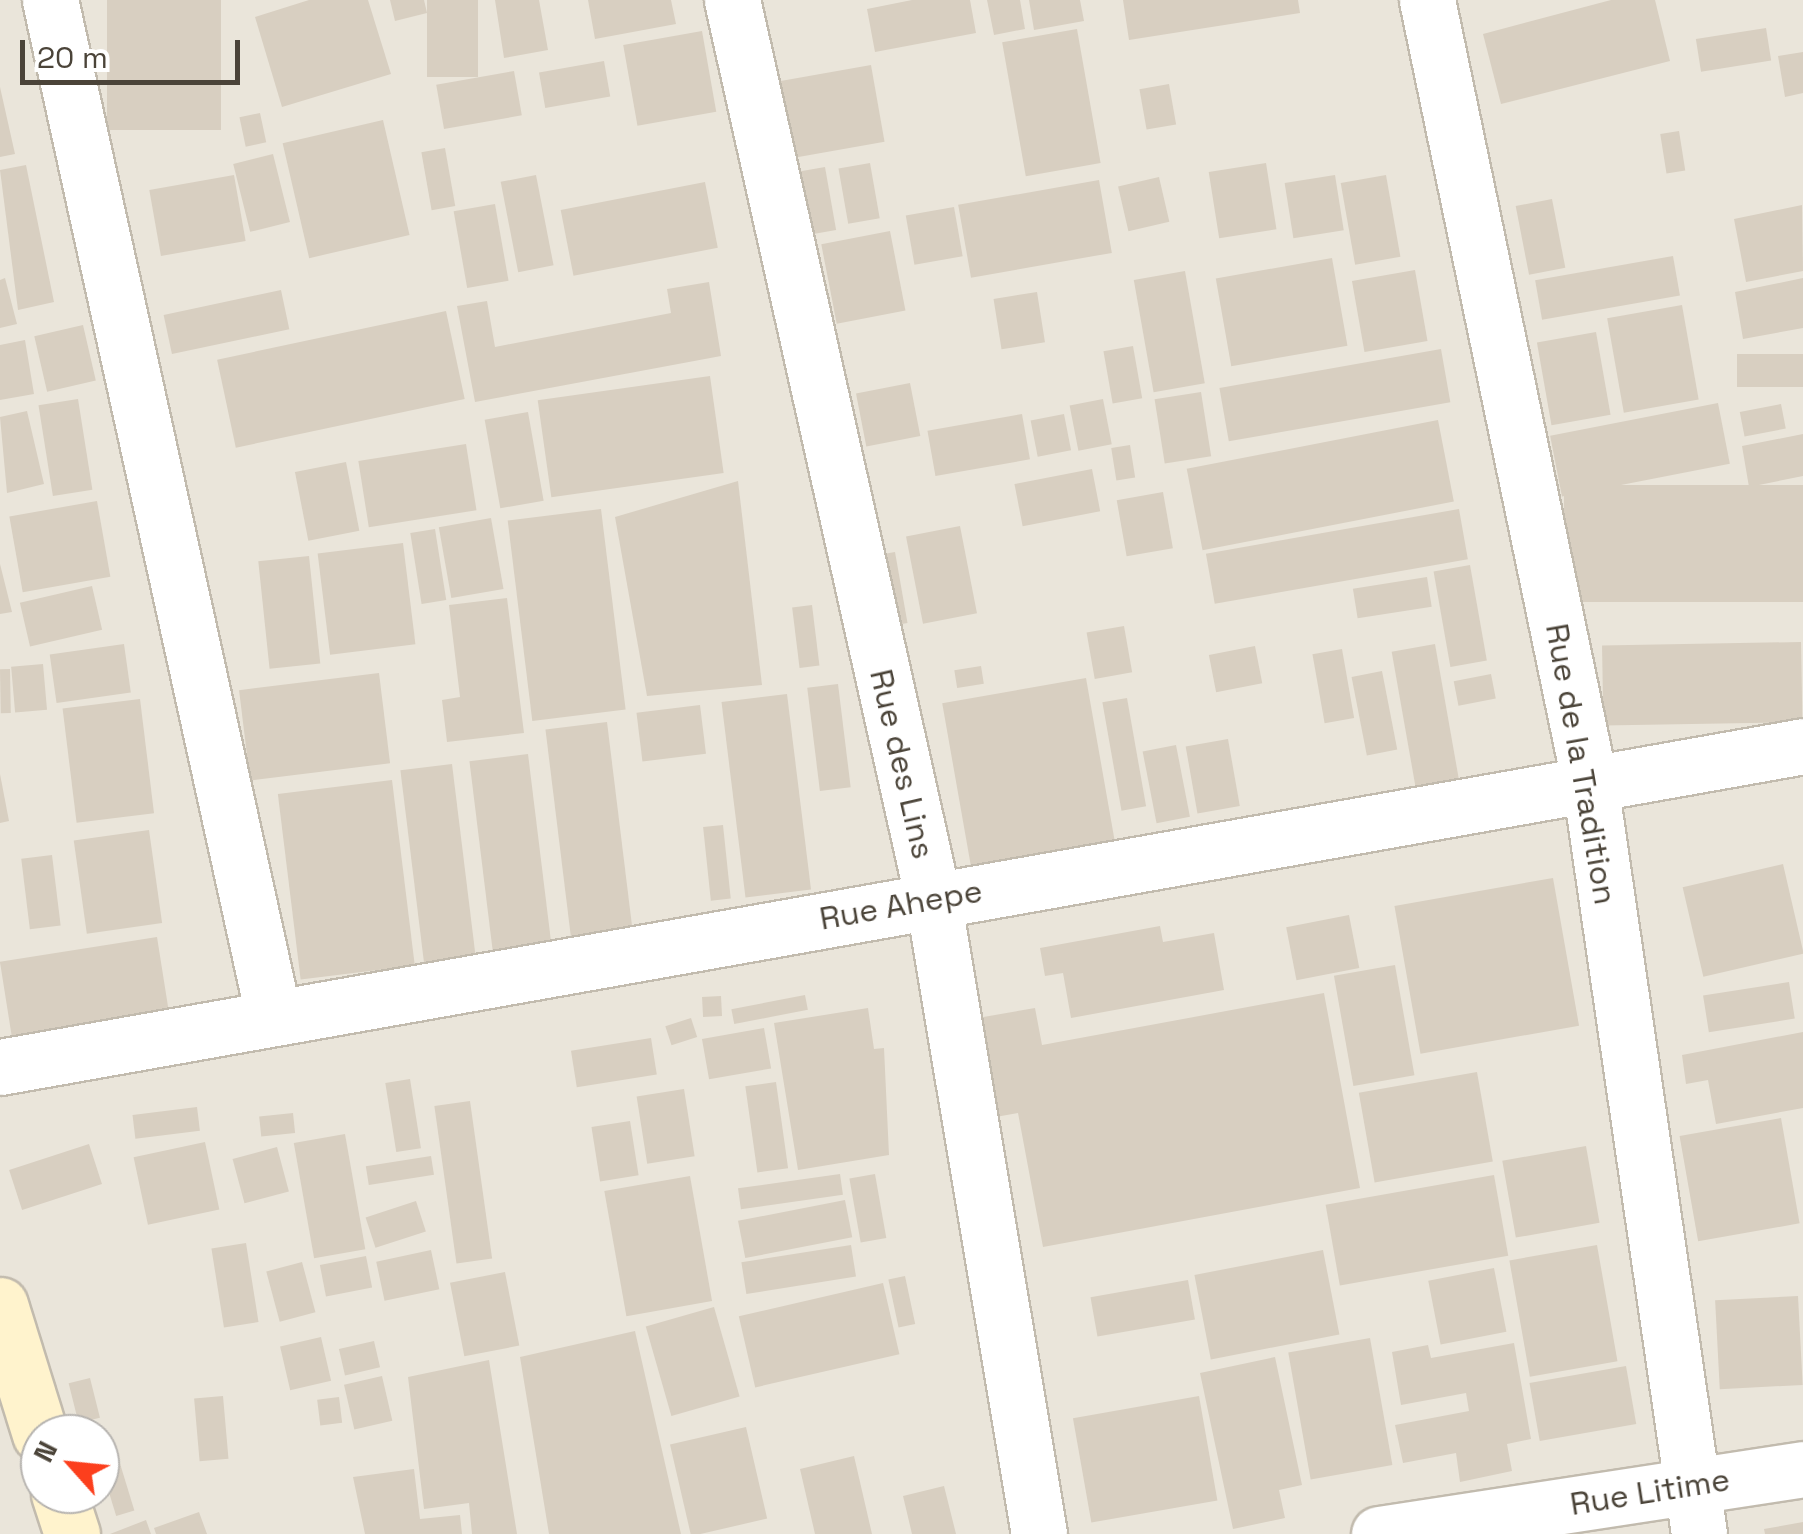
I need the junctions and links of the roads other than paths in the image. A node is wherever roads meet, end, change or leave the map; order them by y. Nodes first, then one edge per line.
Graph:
1 (50, 0) edge
2 (732, 0) edge
3 (1426, 0) edge
4 (1803, 746) edge
5 (1590, 784) junction
6 (933, 898) junction
7 (273, 1014) junction
8 (0, 1066) edge
9 (0, 1305) edge
10 (34, 1414) edge
11 (1803, 1469) edge
12 (1695, 1510) edge
13 (1039, 1534) edge
14 (1379, 1534) edge

1 - 7 street
2 - 6 street, Rue des Lins
3 - 5 street, Rue de la Tradition
4 - 5 street, Rue Ahepe
5 - 6 street, Rue Ahepe
5 - 12 street, Rue de la Tradition
6 - 7 street, Rue Ahepe
6 - 13 street, Rue des Lins
7 - 8 street, Rue Ahepe
9 - 10 street
11 - 12 street, Rue Litime
12 - 14 street, Rue Litime

